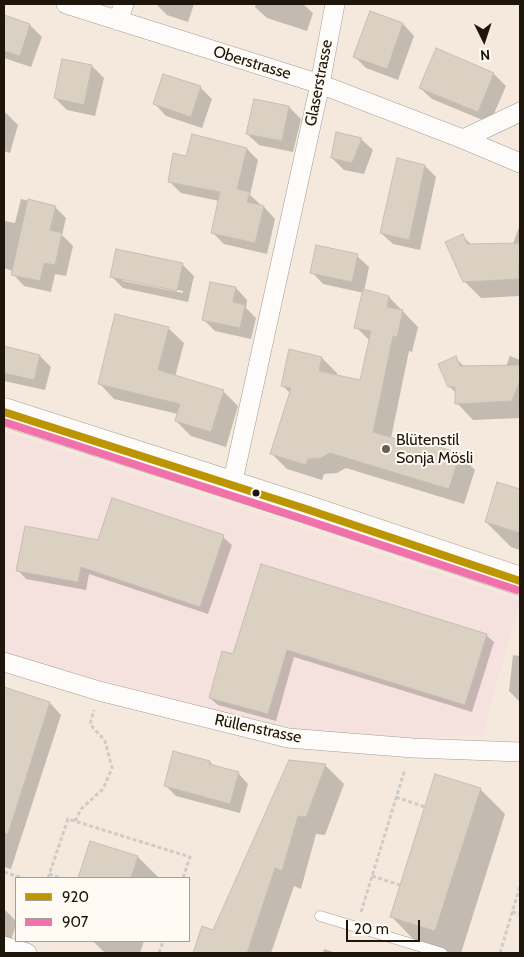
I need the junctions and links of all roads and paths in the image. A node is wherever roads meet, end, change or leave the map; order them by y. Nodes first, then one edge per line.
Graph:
1 (66, 4) edge
2 (335, 4) edge
3 (121, 12) edge
4 (320, 84) junction
5 (520, 112) edge
6 (463, 139) junction
7 (520, 163) edge
8 (4, 412) edge
9 (232, 485) junction
10 (520, 580) edge
11 (4, 662) edge
12 (99, 692) junction
13 (520, 752) edge
14 (404, 773) dead end
15 (396, 797) junction
16 (424, 807) dead end
17 (75, 820) junction
18 (4, 872) edge
19 (48, 876) edge
20 (372, 876) junction
21 (20, 877) edge
22 (183, 877) edge
23 (400, 885) dead end
24 (520, 886) edge
25 (366, 895) dead end
26 (512, 912) junction
27 (520, 914) edge
28 (320, 916) dead end
29 (4, 946) edge
30 (27, 953) edge
31 (442, 953) edge
32 (500, 953) edge

1 - 3 street, Oberstrasse
2 - 4 street, Glaserstrasse
3 - 4 street, Oberstrasse
4 - 6 street, Oberstrasse
4 - 9 street, Glaserstrasse
5 - 6 street
6 - 7 street, Oberstrasse
8 - 9 street
9 - 10 street
11 - 12 street, Rüllenstrasse
12 - 13 street, Rüllenstrasse
12 - 17 path
14 - 15 path
15 - 16 path
15 - 20 path
17 - 19 path
17 - 22 path
18 - 21 path
20 - 23 path
20 - 25 path
24 - 26 path
26 - 27 path
26 - 32 path
28 - 31 lane
29 - 30 street

